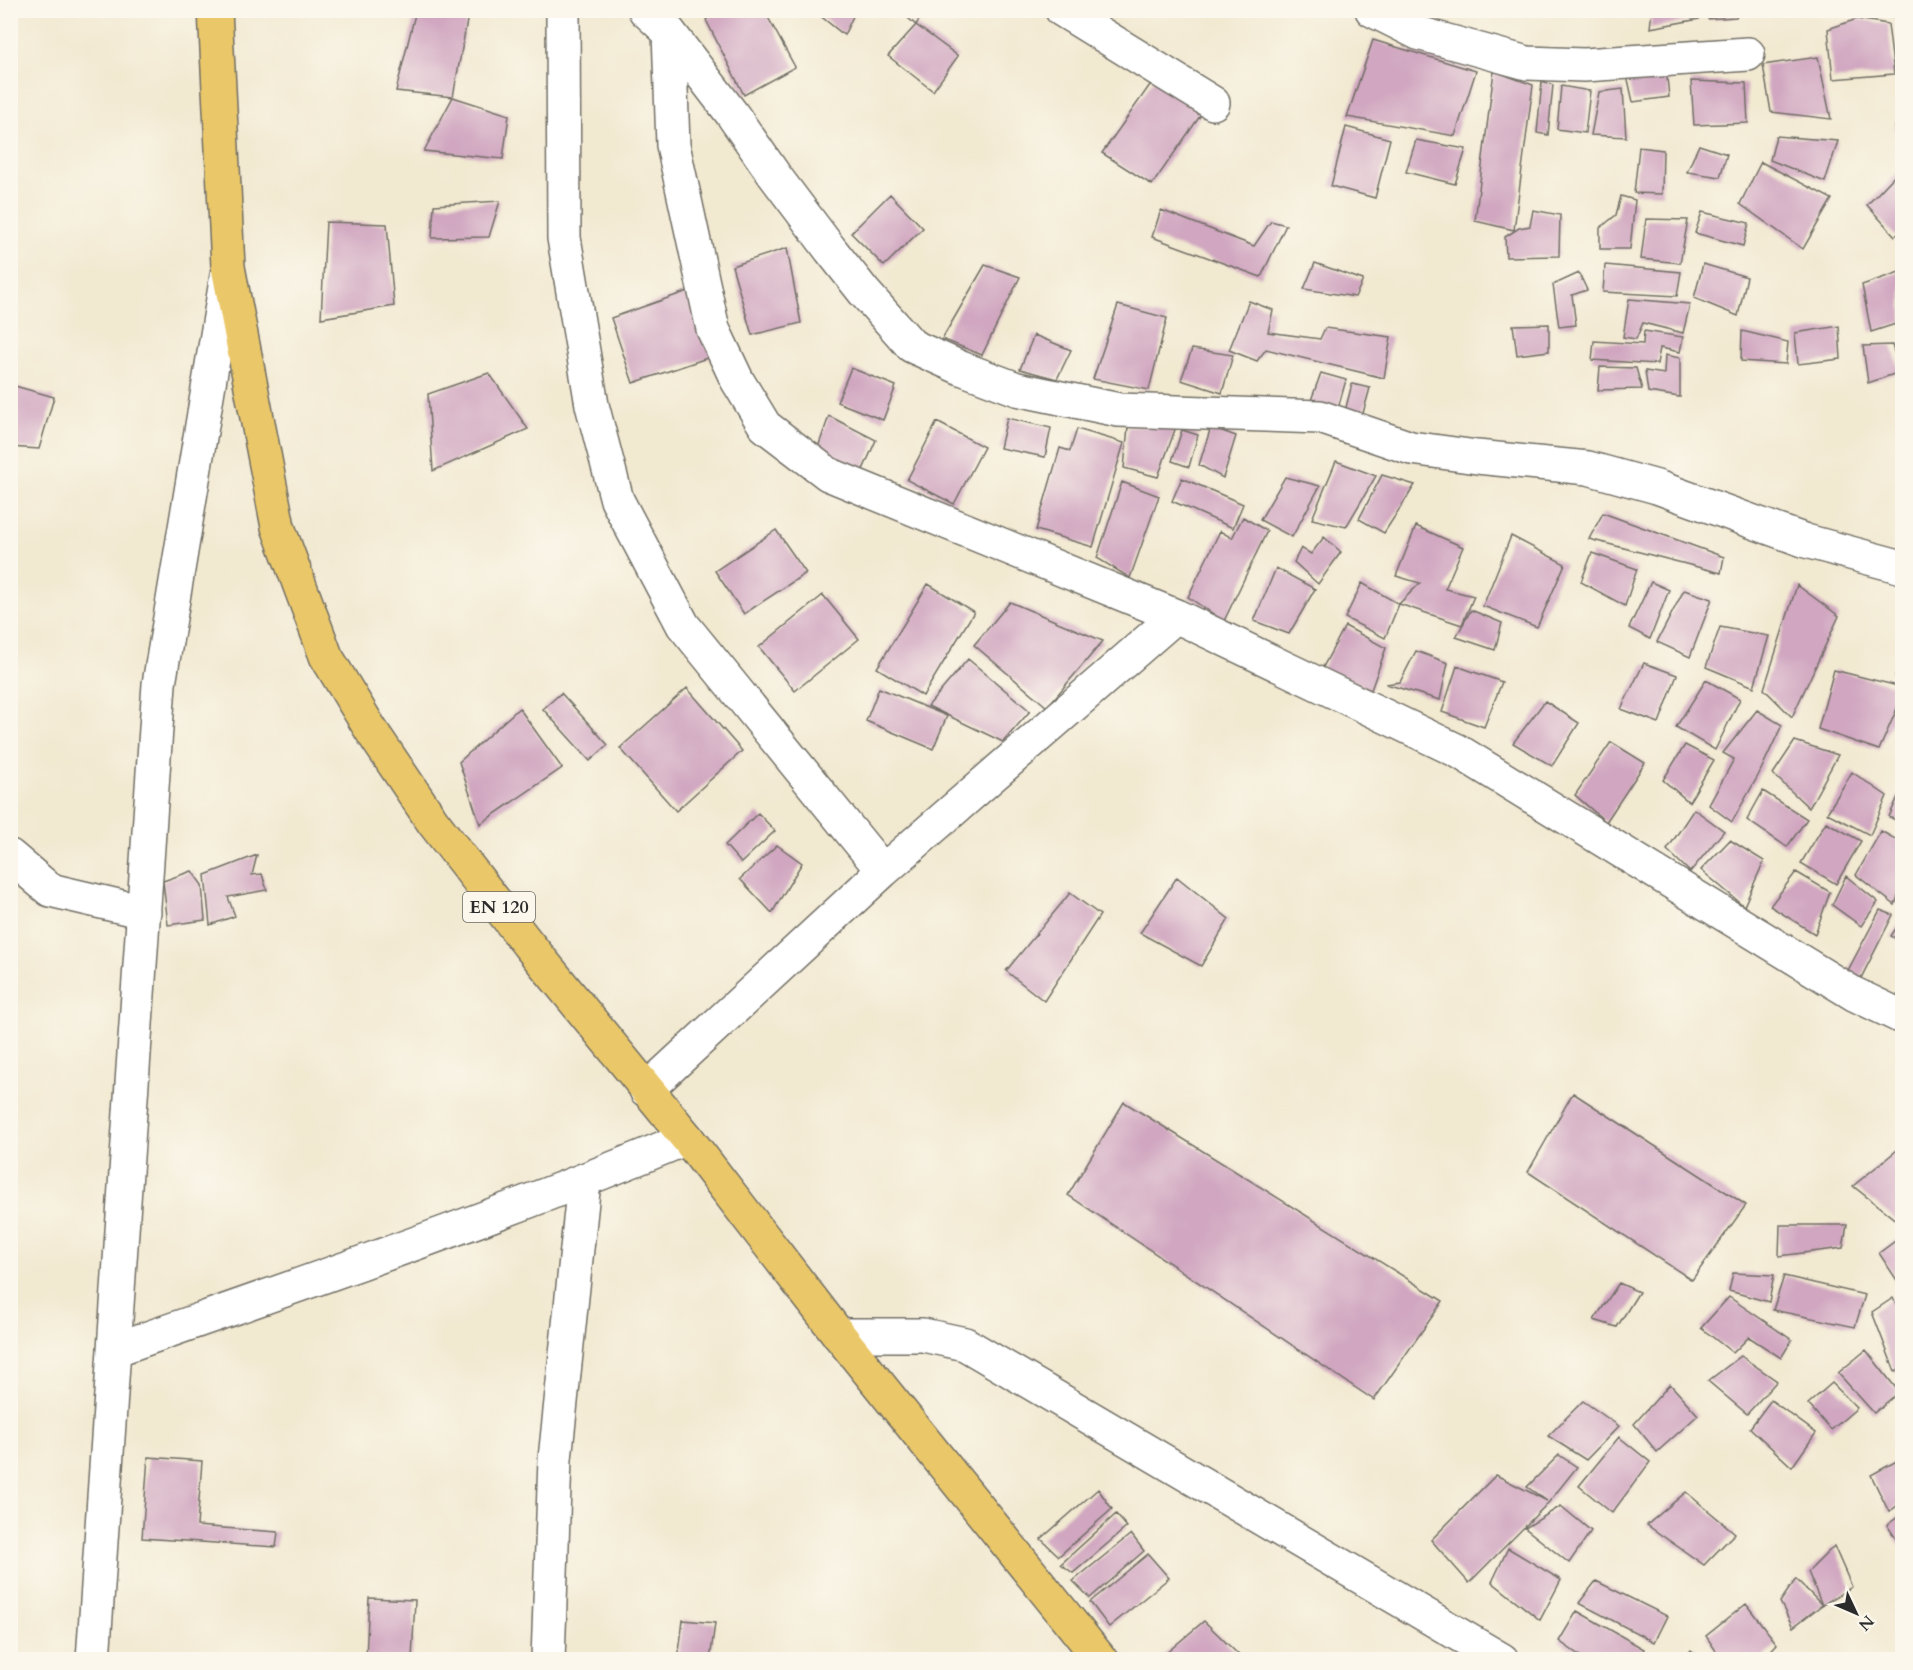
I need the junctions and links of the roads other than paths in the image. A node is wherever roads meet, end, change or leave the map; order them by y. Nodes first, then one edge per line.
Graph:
1 (215, 10) edge
2 (563, 10) edge
3 (645, 10) edge
4 (1062, 10) edge
5 (1372, 10) edge
6 (669, 32) junction
7 (1748, 54) dead end
8 (1213, 103) dead end
9 (228, 267) junction
10 (1902, 567) edge
11 (1176, 616) junction
12 (10, 856) edge
13 (883, 871) junction
14 (144, 912) junction
15 (1902, 1017) edge
16 (646, 1090) junction
17 (687, 1138) junction
18 (584, 1182) junction
19 (838, 1335) junction
20 (114, 1350) junction
21 (93, 1659) edge
22 (548, 1659) edge
23 (1101, 1659) edge
24 (1502, 1659) edge

1 - 9 main road, EN 120
2 - 13 street
3 - 6 street
4 - 8 street
5 - 7 street
6 - 10 street
6 - 11 street
9 - 14 street
9 - 16 main road, EN 120
11 - 13 street
11 - 15 street
12 - 14 street
13 - 16 street
14 - 20 street
16 - 17 main road, EN 120
17 - 18 street
17 - 19 main road, EN 120
18 - 20 street
18 - 22 street
19 - 23 main road, EN 120
19 - 24 street
20 - 21 street

